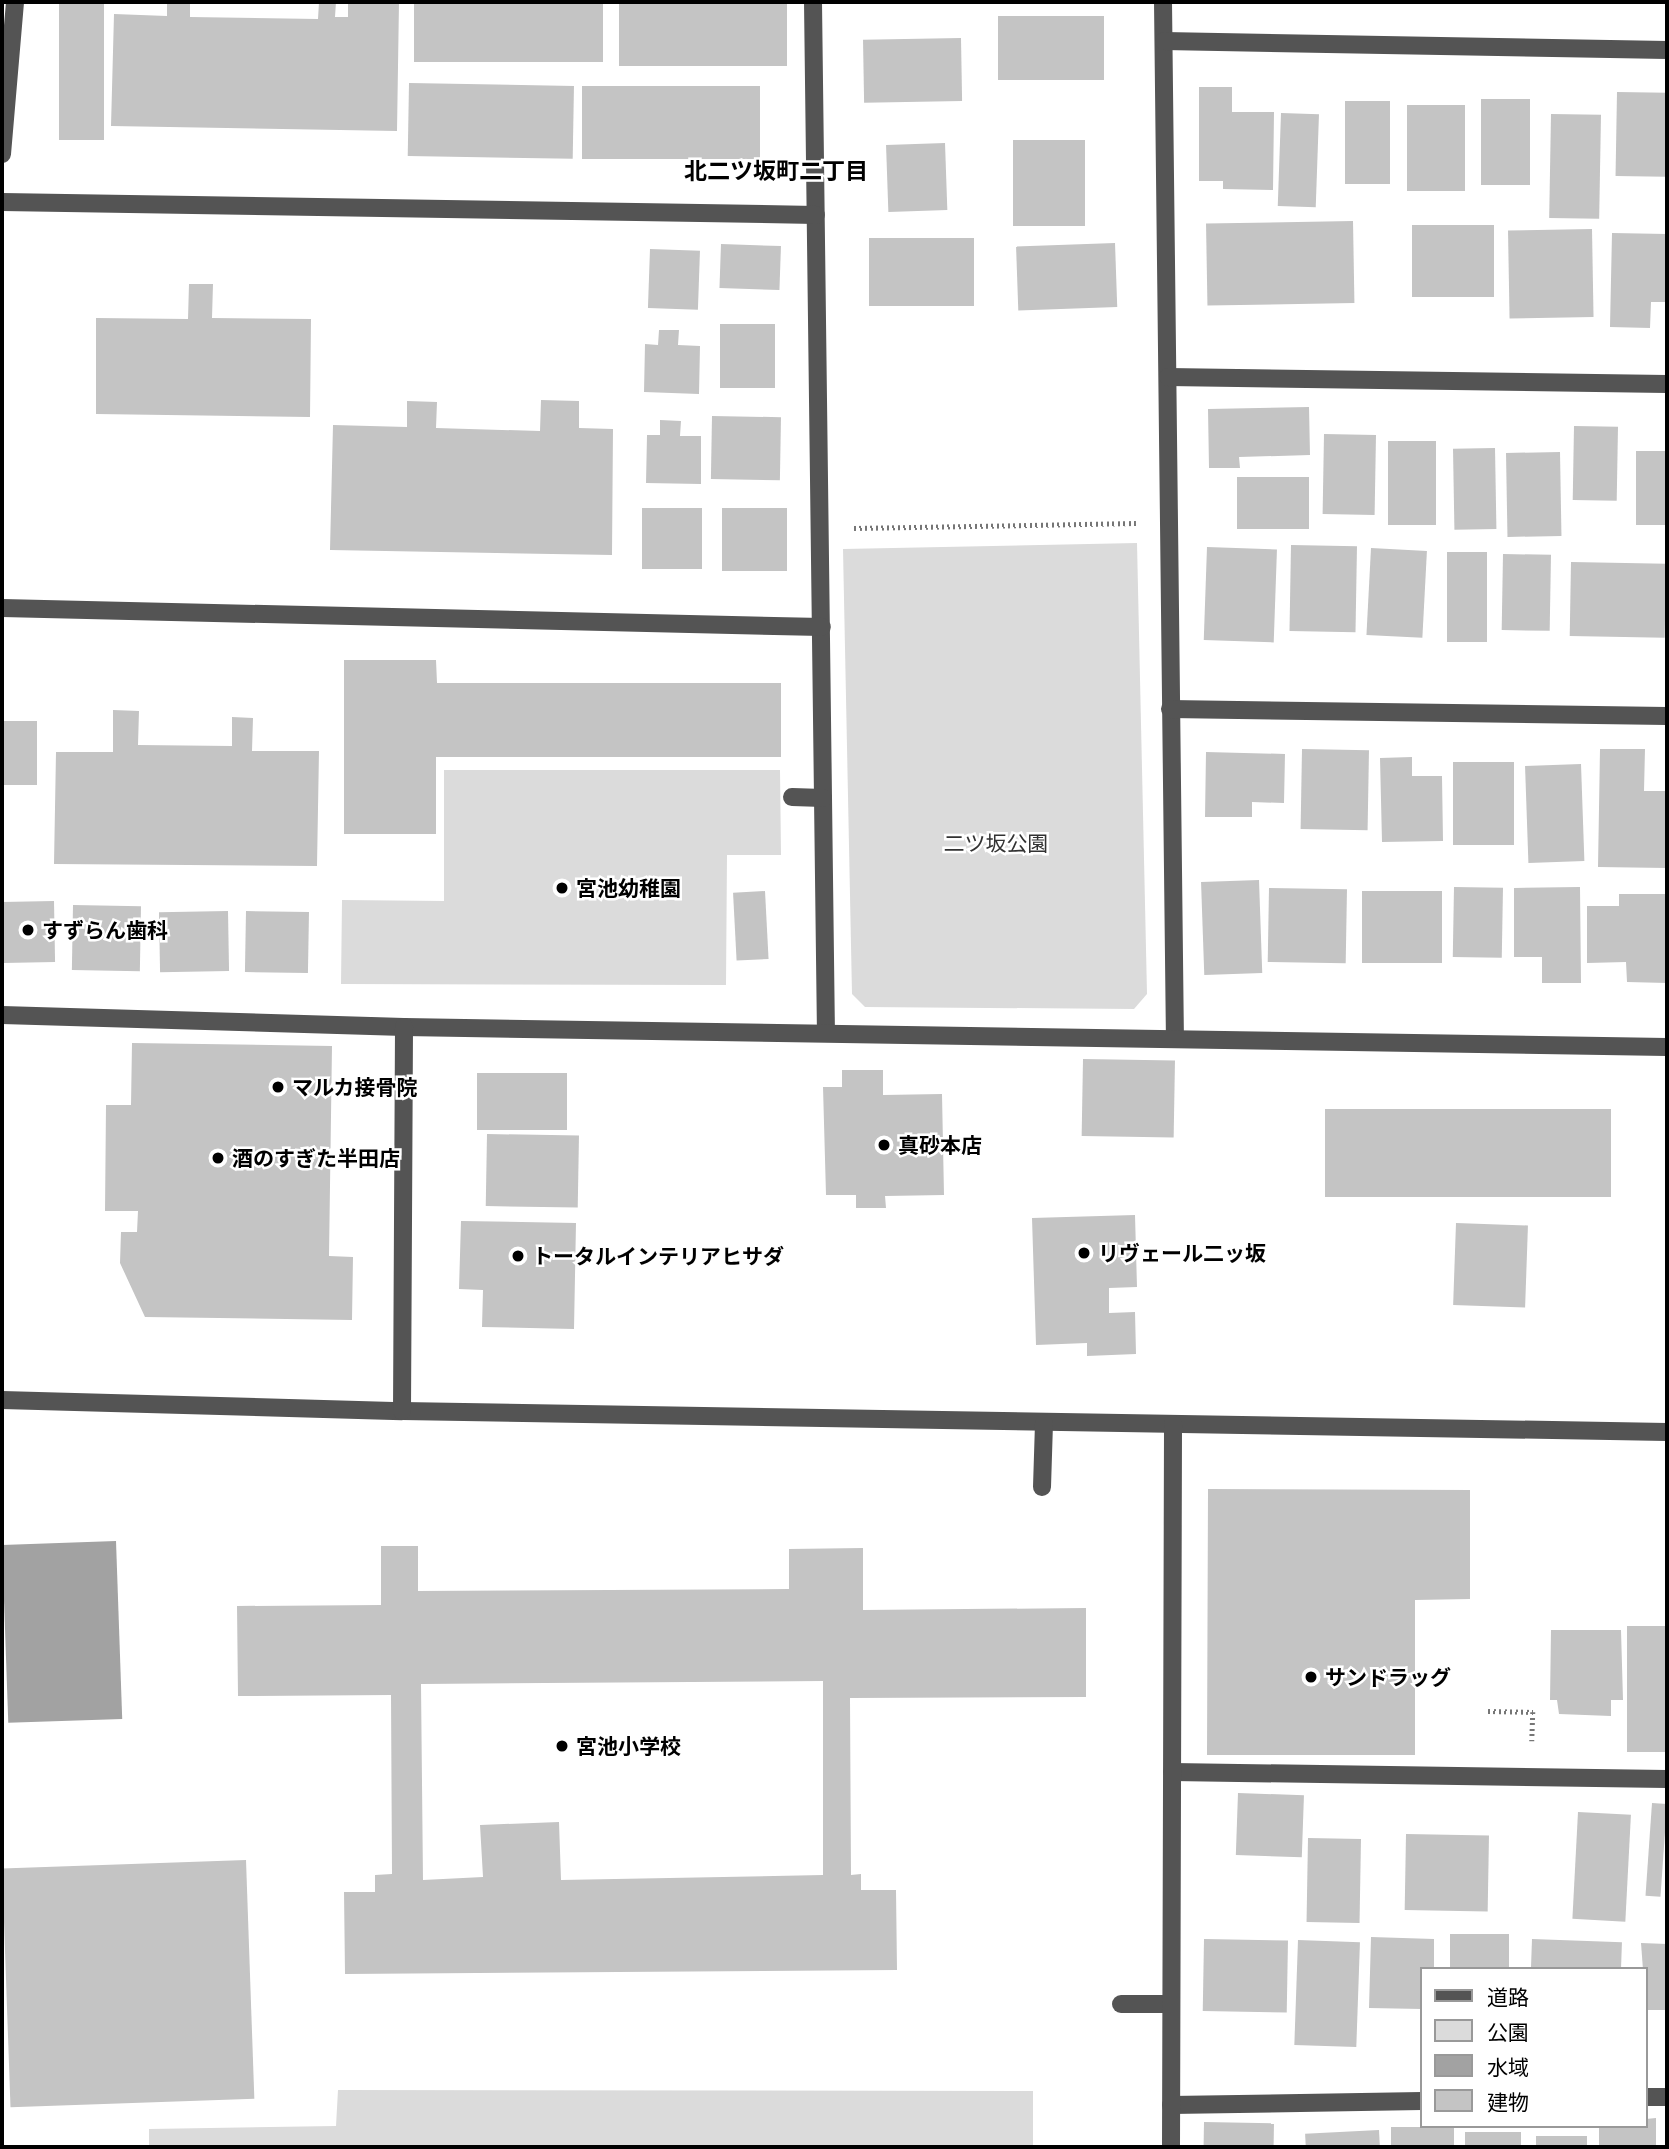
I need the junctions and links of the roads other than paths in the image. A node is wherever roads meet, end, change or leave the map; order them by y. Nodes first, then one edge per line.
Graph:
1 (15, 2) edge
2 (813, 2) edge
3 (1163, 2) edge
4 (1164, 41) junction
5 (1667, 50) edge
6 (2, 155) edge
7 (2, 202) edge
8 (816, 215) junction
9 (1168, 377) junction
10 (1667, 384) edge
11 (2, 608) edge
12 (822, 627) junction
13 (1170, 709) junction
14 (1667, 716) edge
15 (792, 797) dead end
16 (823, 798) junction
17 (2, 1015) edge
18 (404, 1027) junction
19 (826, 1032) junction
20 (1175, 1037) junction
21 (1667, 1047) edge
22 (2, 1400) edge
23 (402, 1411) junction
24 (1044, 1423) junction
25 (1172, 1424) junction
26 (1667, 1432) edge
27 (1042, 1487) dead end
28 (1172, 1772) junction
29 (1667, 1779) edge
30 (1121, 2004) dead end
31 (1171, 2004) junction
32 (1648, 2097) edge
33 (1667, 2097) edge
34 (1420, 2101) edge
35 (1171, 2105) junction
36 (1171, 2147) edge

1 - 6 street
2 - 8 street
3 - 4 street
4 - 5 street
4 - 9 street
7 - 8 street
8 - 12 street
9 - 10 street
9 - 13 street
11 - 12 street
12 - 16 street
13 - 14 street
13 - 20 street
15 - 16 street
16 - 19 street
17 - 18 street
18 - 19 street
18 - 23 street
19 - 20 street
20 - 21 street
22 - 23 street
23 - 24 street
24 - 25 street
24 - 27 street
25 - 26 street
25 - 28 street
28 - 29 street
28 - 31 street
30 - 31 street
31 - 35 street
32 - 33 street
34 - 35 street
35 - 36 street

